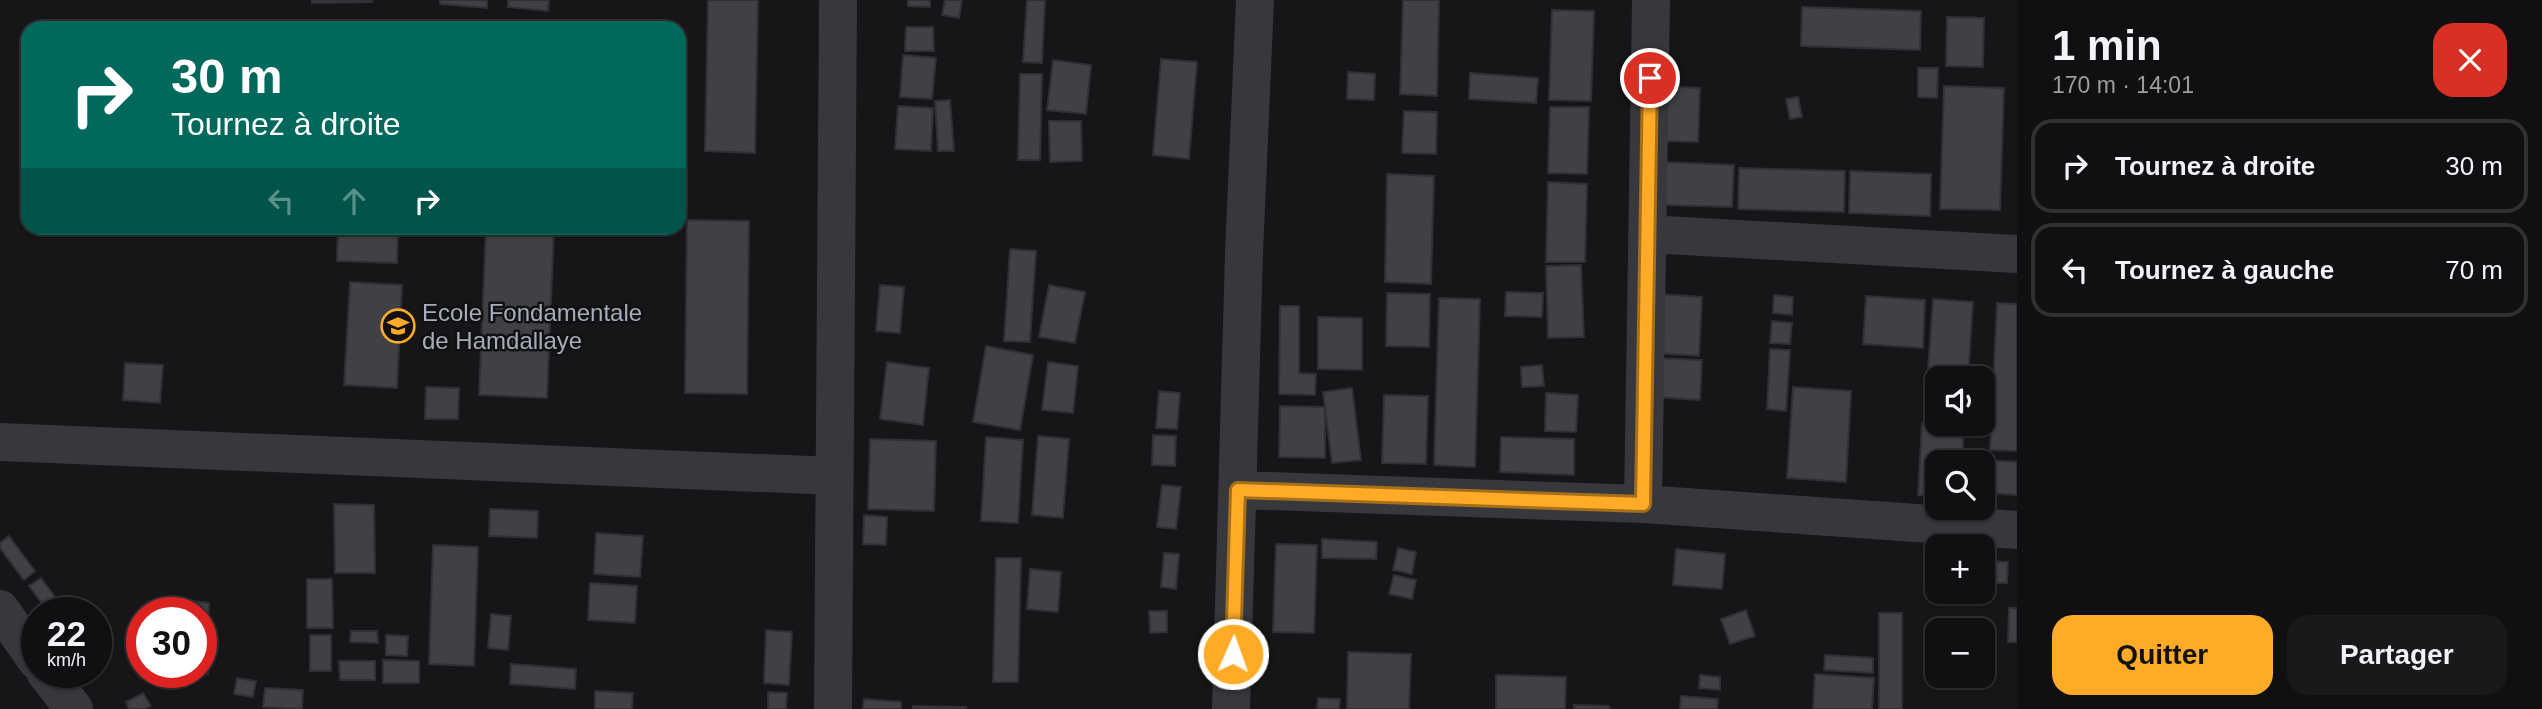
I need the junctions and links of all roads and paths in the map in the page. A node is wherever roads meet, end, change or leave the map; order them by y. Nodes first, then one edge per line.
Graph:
1 (838, 0) edge
2 (1255, 0) edge
3 (1651, 0) edge
4 (1647, 234) junction
5 (2017, 254) edge
6 (0, 443) edge
7 (834, 475) junction
8 (1238, 490) junction
9 (1643, 504) junction
10 (2017, 530) edge
11 (0, 609) edge
12 (21, 639) edge
13 (58, 688) edge
14 (74, 709) edge
15 (832, 709) edge
16 (1231, 709) edge

1 - 7 street
2 - 8 street
3 - 4 street
4 - 5 street
4 - 9 street
6 - 7 street
7 - 15 street
8 - 9 street
8 - 16 street
9 - 10 street
11 - 12 street
13 - 14 street

